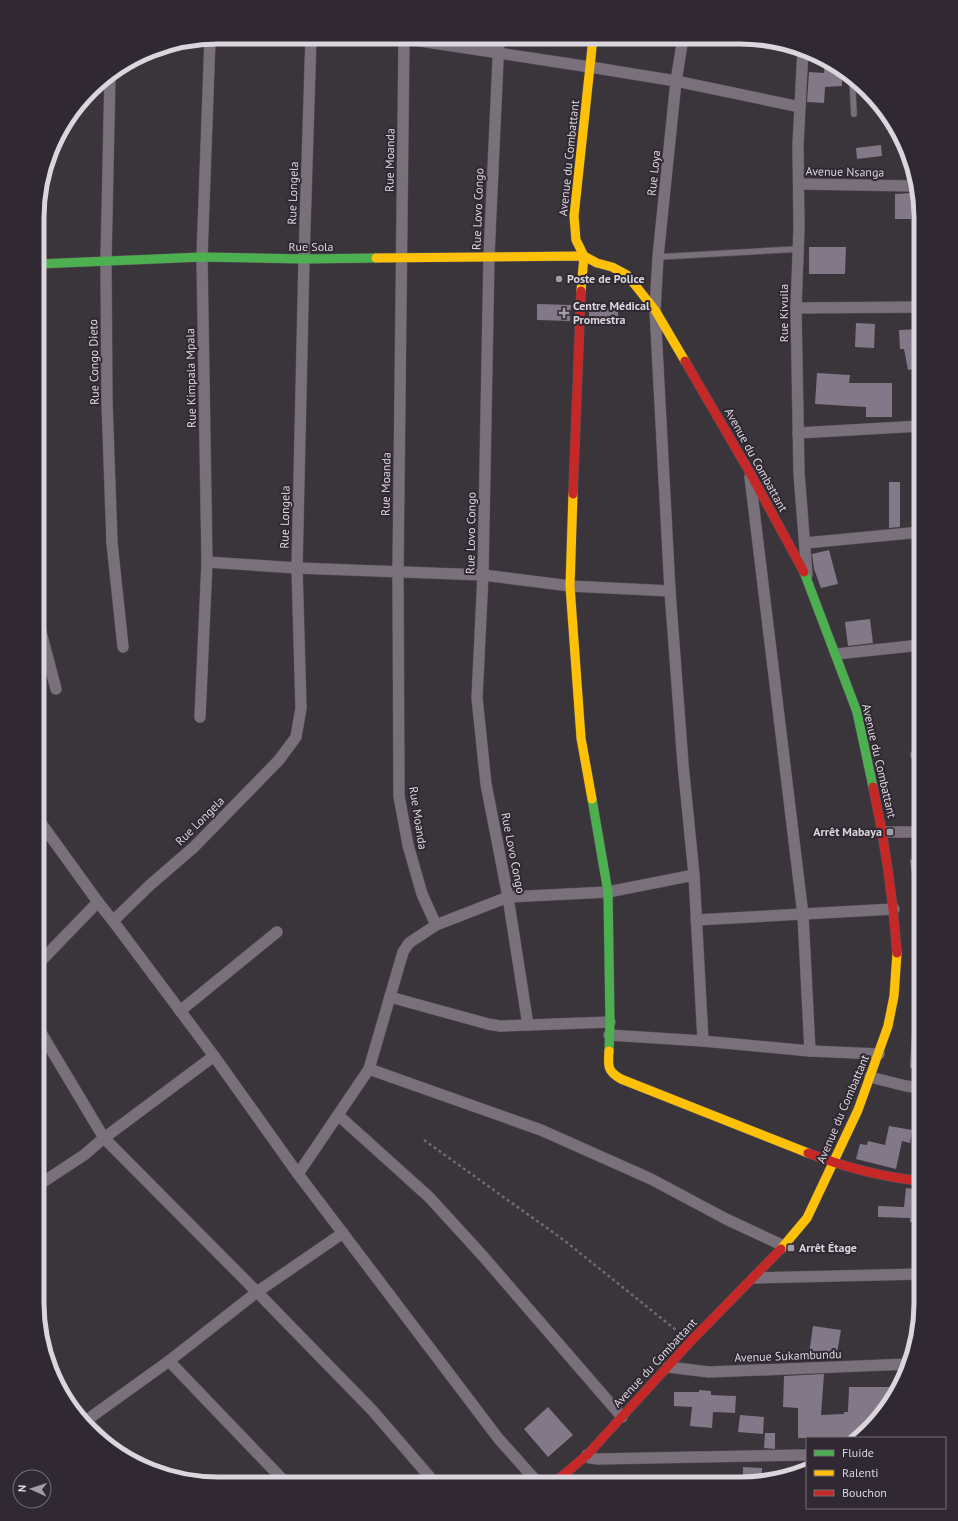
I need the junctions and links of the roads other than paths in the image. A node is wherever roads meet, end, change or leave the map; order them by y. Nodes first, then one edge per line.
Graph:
1 (210, 44) edge
2 (311, 44) edge
3 (402, 44) edge
4 (440, 44) edge
5 (499, 44) edge
6 (592, 44) edge
7 (682, 44) edge
8 (498, 53) junction
9 (803, 55) edge
10 (590, 67) junction
11 (676, 81) junction
12 (110, 82) edge
13 (852, 85) edge
14 (800, 107) junction
15 (854, 114) dead end
16 (799, 184) junction
17 (911, 186) edge
18 (798, 249) junction
19 (489, 256) junction
20 (584, 256) junction
21 (202, 257) junction
22 (658, 257) junction
23 (402, 258) junction
24 (304, 259) junction
25 (106, 261) junction
26 (44, 264) edge
27 (914, 307) edge
28 (796, 308) junction
29 (655, 310) junction
30 (914, 426) edge
31 (798, 433) junction
32 (749, 471) junction
33 (914, 533) edge
34 (805, 543) junction
35 (207, 562) junction
36 (297, 568) junction
37 (398, 571) junction
38 (483, 575) junction
39 (807, 577) junction
40 (570, 586) junction
41 (670, 591) junction
42 (44, 644) edge
43 (914, 646) edge
44 (123, 647) dead end
45 (836, 654) junction
46 (56, 689) dead end
47 (200, 717) dead end
48 (44, 827) edge
49 (883, 832) junction
50 (914, 832) edge
51 (694, 875) junction
52 (608, 892) junction
53 (508, 897) junction
54 (98, 902) junction
55 (894, 909) junction
56 (803, 915) junction
57 (696, 920) junction
58 (113, 921) junction
59 (436, 925) junction
60 (277, 932) dead end
61 (44, 960) edge
62 (390, 997) junction
63 (180, 1011) junction
64 (610, 1022) junction
65 (528, 1025) junction
66 (609, 1035) junction
67 (44, 1038) edge
68 (703, 1041) junction
69 (810, 1051) junction
70 (879, 1054) junction
71 (214, 1056) junction
72 (369, 1069) junction
73 (870, 1076) junction
74 (914, 1087) edge
75 (338, 1116) junction
76 (104, 1138) junction
77 (833, 1163) junction
78 (298, 1174) junction
79 (914, 1180) edge
80 (44, 1181) edge
81 (343, 1233) junction
82 (784, 1246) junction
83 (914, 1274) edge
84 (754, 1278) junction
85 (257, 1292) junction
86 (169, 1361) junction
87 (903, 1364) edge
88 (668, 1367) junction
89 (622, 1417) junction
90 (88, 1419) edge
91 (806, 1454) edge
92 (587, 1455) junction
93 (280, 1477) edge
94 (430, 1477) edge
95 (533, 1477) edge
96 (562, 1477) edge

1 - 21 street, Rue Kimpala Mpala
2 - 24 street, Rue Longela
3 - 23 street, Rue Moanda
4 - 8 street
5 - 8 street, Rue Lovo Congo
6 - 10 street, Avenue du Combattant
7 - 11 street, Rue Loya
8 - 10 street
8 - 19 street, Rue Lovo Congo
9 - 14 street, Rue Kivuila
10 - 11 street
10 - 20 street, Avenue du Combattant
11 - 14 street
11 - 22 street, Rue Loya
12 - 25 street, Rue Congo Dieto
13 - 15 lane
14 - 16 street, Rue Kivuila
16 - 17 street, Avenue Nsanga
16 - 18 street, Rue Kivuila
18 - 22 lane
18 - 28 street, Rue Kivuila
19 - 20 street, Rue Sola
19 - 23 street, Rue Sola
19 - 38 street, Rue Lovo Congo
20 - 29 street, Avenue du Combattant
20 - 40 street
21 - 24 street, Rue Sola
21 - 25 street, Rue Sola
21 - 35 street, Rue Kimpala Mpala
22 - 29 street, Rue Loya
23 - 24 street, Rue Sola
23 - 37 street, Rue Moanda
24 - 36 street, Rue Longela
25 - 26 street, Rue Sola
25 - 44 street, Rue Congo Dieto
27 - 28 street
28 - 31 street, Rue Kivuila
29 - 32 street, Avenue du Combattant
29 - 41 street, Rue Loya
30 - 31 street
31 - 34 street, Rue Kivuila
32 - 39 street, Avenue du Combattant
32 - 56 street
33 - 34 street
34 - 39 street, Rue Kivuila
35 - 36 street
35 - 47 street, Rue Kimpala Mpala
36 - 37 street
36 - 58 street, Rue Longela
37 - 38 street
37 - 59 street, Rue Moanda
38 - 40 street
38 - 53 street, Rue Lovo Congo
39 - 45 street, Avenue du Combattant
40 - 41 street
40 - 52 street
41 - 51 street, Rue Loya
42 - 46 street
43 - 45 street
45 - 49 street, Avenue du Combattant
48 - 54 street
49 - 50 street
49 - 55 street, Avenue du Combattant
51 - 52 street
51 - 57 street, Rue Loya
52 - 53 street
52 - 64 street
53 - 59 street
53 - 65 street, Rue Lovo Congo
54 - 58 street
54 - 61 street
55 - 56 street
55 - 70 street, Avenue du Combattant
56 - 57 street
56 - 69 street
57 - 68 street, Rue Loya
58 - 63 street
59 - 62 street
60 - 63 street
62 - 65 street
62 - 72 street
63 - 71 street
64 - 65 street
64 - 66 street
66 - 68 street
66 - 77 street
67 - 76 street
68 - 69 street
69 - 70 street
70 - 73 street, Avenue du Combattant
71 - 76 street
71 - 78 street
72 - 75 street
72 - 82 street
73 - 74 street
73 - 77 street, Avenue du Combattant
75 - 78 street
75 - 89 street
76 - 80 street
76 - 85 street
77 - 79 street
77 - 82 street, Avenue du Combattant
78 - 81 street
81 - 85 street
81 - 95 street
82 - 84 street, Avenue du Combattant
83 - 84 street
84 - 88 street, Avenue du Combattant
85 - 86 street
85 - 94 street
86 - 90 street
86 - 93 street
87 - 88 street, Avenue Sukambundu
88 - 89 street, Avenue du Combattant
89 - 92 street, Avenue du Combattant
91 - 92 street
92 - 96 street, Avenue du Combattant

